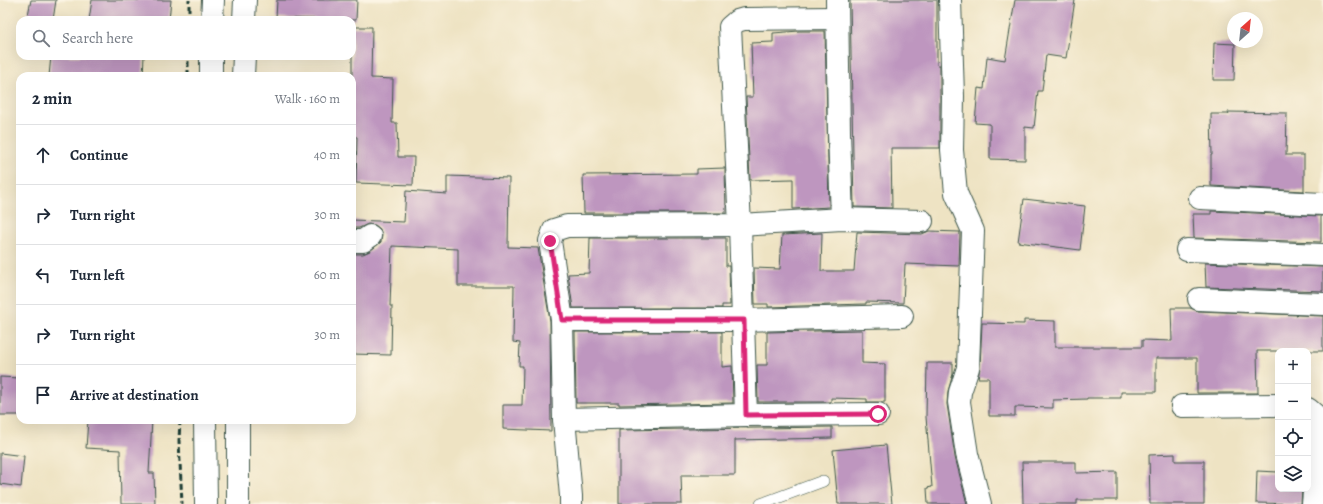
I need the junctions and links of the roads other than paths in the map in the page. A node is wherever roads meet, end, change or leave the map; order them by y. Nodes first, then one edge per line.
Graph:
1 (213, 0) edge
2 (245, 0) edge
3 (950, 0) edge
4 (837, 9) edge
5 (212, 16) edge
6 (244, 16) edge
7 (212, 60) edge
8 (244, 60) edge
9 (211, 72) edge
10 (243, 72) edge
11 (1200, 198) dead end
12 (1323, 204) edge
13 (842, 220) junction
14 (922, 221) dead end
15 (740, 225) junction
16 (1187, 250) dead end
17 (1323, 255) edge
18 (1199, 299) dead end
19 (1323, 304) edge
20 (902, 316) dead end
21 (562, 320) junction
22 (744, 320) junction
23 (1323, 400) edge
24 (1311, 403) edge
25 (1275, 405) edge
26 (1182, 406) dead end
27 (1311, 412) edge
28 (878, 414) dead end
29 (746, 415) junction
30 (564, 419) junction
31 (205, 424) edge
32 (238, 424) edge
33 (823, 481) dead end
34 (206, 504) edge
35 (238, 504) edge
36 (571, 504) edge
37 (761, 504) edge
38 (980, 504) edge
39 (1313, 504) edge

1 - 5 main road
2 - 6 main road
3 - 38 main road
4 - 13 main road
4 - 15 main road
7 - 9 main road
8 - 10 main road
11 - 12 main road
13 - 14 main road
13 - 15 main road
15 - 21 main road
15 - 22 main road
16 - 17 main road
18 - 19 main road
20 - 22 main road
21 - 22 main road
21 - 30 main road
22 - 29 main road
23 - 24 main road
25 - 26 main road
27 - 39 main road
28 - 29 main road
29 - 30 main road
30 - 36 main road
31 - 34 main road
32 - 35 main road
33 - 37 lane

